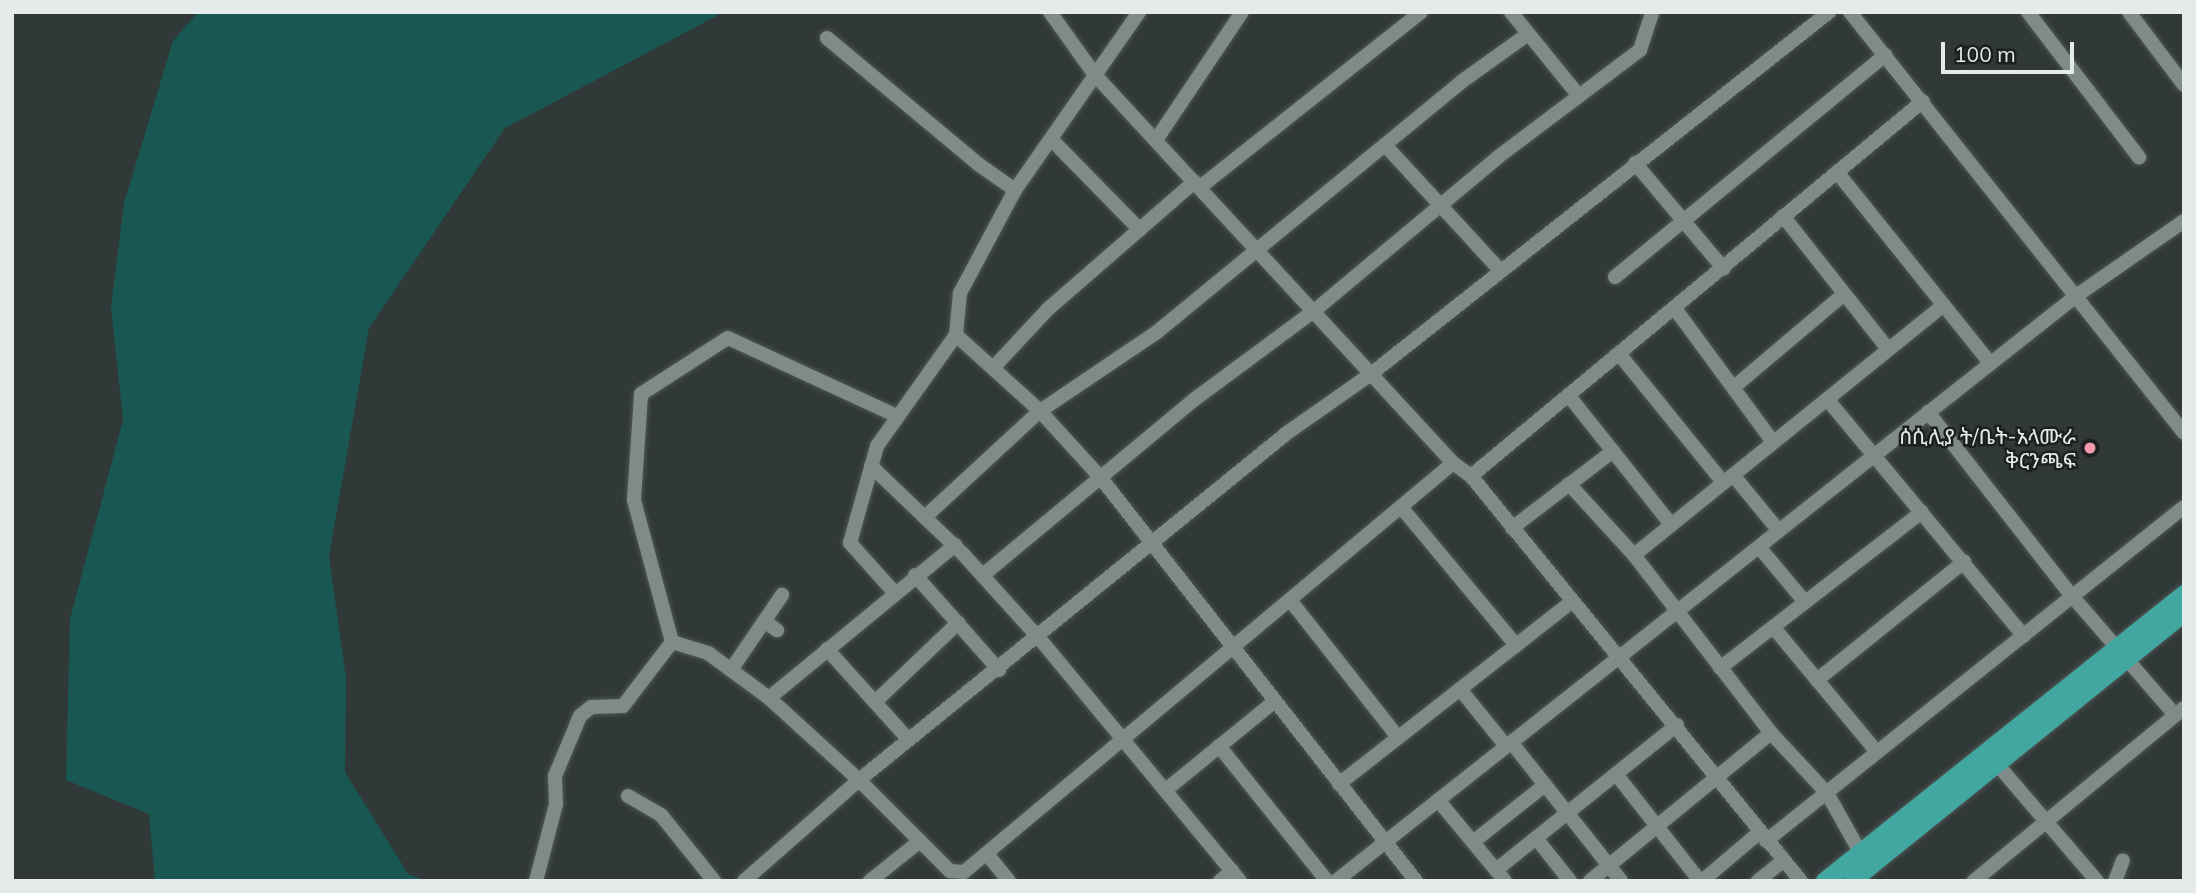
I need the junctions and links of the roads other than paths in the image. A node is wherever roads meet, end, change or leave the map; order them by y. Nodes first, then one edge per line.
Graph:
1 (1050, 12) edge
2 (1139, 12) edge
3 (1242, 12) edge
4 (1421, 12) edge
5 (1511, 12) edge
6 (1652, 12) edge
7 (1829, 12) edge
8 (1850, 12) edge
9 (2028, 12) edge
10 (2135, 15) edge
11 (1528, 34) junction
12 (827, 38) dead end
13 (1885, 55) junction
14 (1095, 75) junction
15 (2181, 75) edge
16 (1578, 96) junction
17 (1923, 101) junction
18 (1051, 139) junction
19 (1156, 140) junction
20 (1385, 145) junction
21 (2139, 158) dead end
22 (1635, 163) junction
23 (1837, 172) junction
24 (1197, 185) junction
25 (1015, 190) junction
26 (1440, 205) junction
27 (1783, 216) junction
28 (1683, 220) junction
29 (2184, 221) edge
30 (1140, 230) junction
31 (1258, 250) junction
32 (1499, 269) junction
33 (1724, 269) junction
34 (1615, 277) dead end
35 (1844, 294) junction
36 (2076, 296) junction
37 (1944, 305) junction
38 (1676, 310) junction
39 (1314, 311) junction
40 (956, 335) junction
41 (1888, 349) junction
42 (1620, 355) junction
43 (1990, 363) junction
44 (993, 368) junction
45 (1371, 374) junction
46 (1734, 387) junction
47 (1569, 397) junction
48 (1827, 399) junction
49 (1040, 411) junction
50 (1928, 412) junction
51 (897, 416) junction
52 (2184, 433) edge
53 (1773, 442) junction
54 (1613, 451) junction
55 (1874, 455) junction
56 (1453, 463) junction
57 (871, 466) junction
58 (1471, 476) junction
59 (1101, 478) junction
60 (1727, 478) junction
61 (1570, 484) junction
62 (1401, 507) junction
63 (2184, 507) edge
64 (1922, 512) junction
65 (925, 517) junction
66 (1670, 523) junction
67 (1512, 528) junction
68 (1779, 530) junction
69 (1152, 543) junction
70 (954, 545) junction
71 (1759, 547) junction
72 (1634, 555) junction
73 (1964, 562) junction
74 (915, 575) junction
75 (983, 575) junction
76 (894, 592) junction
77 (782, 594) dead end
78 (2184, 594) edge
79 (2072, 596) junction
80 (1290, 600) junction
81 (1571, 602) junction
82 (1805, 602) junction
83 (1675, 612) junction
84 (2184, 613) edge
85 (958, 623) junction
86 (1774, 628) junction
87 (2024, 636) junction
88 (1039, 638) junction
89 (671, 642) junction
90 (1516, 645) junction
91 (1236, 646) junction
92 (827, 649) junction
93 (2121, 654) junction
94 (1621, 657) junction
95 (1720, 668) junction
96 (731, 670) junction
97 (999, 670) junction
98 (1817, 680) junction
99 (1461, 689) junction
100 (769, 698) junction
101 (1275, 701) junction
102 (875, 702) junction
103 (2179, 712) edge
104 (1677, 725) junction
105 (1771, 733) junction
106 (1398, 737) junction
107 (1126, 738) junction
108 (909, 740) junction
109 (1508, 744) junction
110 (1220, 746) junction
111 (1877, 752) junction
112 (1997, 764) junction
113 (1616, 774) junction
114 (1717, 777) junction
115 (859, 780) junction
116 (1339, 784) junction
117 (1545, 785) junction
118 (1167, 789) junction
119 (1827, 793) junction
120 (628, 796) dead end
121 (1438, 800) junction
122 (1567, 813) junction
123 (2047, 822) junction
124 (1657, 826) junction
125 (1763, 836) junction
126 (1536, 838) junction
127 (920, 841) junction
128 (1384, 842) junction
129 (1473, 842) junction
130 (1860, 852) junction
131 (987, 854) junction
132 (2123, 860) dead end
133 (1783, 861) junction
134 (1609, 867) junction
135 (1500, 875) edge
136 (1236, 876) edge
137 (536, 881) edge
138 (713, 881) edge
139 (744, 881) edge
140 (870, 881) edge
141 (1009, 881) edge
142 (1220, 881) edge
143 (1327, 881) edge
144 (1336, 881) edge
145 (1416, 881) edge
146 (1570, 881) edge
147 (1590, 881) edge
148 (1621, 881) edge
149 (1701, 881) edge
150 (1758, 881) edge
151 (1801, 881) edge
152 (1825, 881) edge
153 (1852, 881) edge
154 (1973, 881) edge
155 (2097, 881) edge
156 (2115, 881) edge

1 - 14 street
2 - 14 street
3 - 19 street
4 - 24 street
5 - 11 street
6 - 16 street
7 - 22 street
8 - 13 street
9 - 21 street
10 - 15 street
11 - 16 street
11 - 20 street
12 - 25 street
13 - 17 street
13 - 28 street
14 - 18 street
14 - 19 street
16 - 26 street
17 - 23 street
17 - 36 street
18 - 25 street
18 - 30 street
19 - 24 street
20 - 26 street
20 - 31 street
22 - 28 street
22 - 32 street
23 - 27 street
23 - 37 street
24 - 30 street
24 - 31 street
25 - 40 street
26 - 32 street
26 - 39 street
27 - 33 street
27 - 35 street
28 - 33 street
28 - 34 street
29 - 36 street
30 - 44 street
31 - 39 street
31 - 49 street
32 - 45 street
33 - 38 street
35 - 41 street
35 - 46 street
36 - 43 street
36 - 52 street
37 - 41 street
37 - 43 street
38 - 42 street
38 - 46 street
39 - 45 street
39 - 59 street
40 - 44 street
40 - 51 street
41 - 48 street
42 - 47 street
42 - 60 street
43 - 50 street
44 - 49 street
45 - 56 street
45 - 69 street
46 - 53 street
47 - 54 street
47 - 58 street
48 - 53 street
48 - 55 street
49 - 59 street
49 - 65 street
50 - 55 street
50 - 79 street
51 - 57 street
51 - 89 street
53 - 60 street
54 - 61 street
54 - 66 street
55 - 64 street
55 - 68 street
56 - 58 street
56 - 62 street
57 - 65 street
57 - 76 street
58 - 67 street
59 - 69 street
59 - 75 street
60 - 66 street
60 - 68 street
61 - 67 street
61 - 72 street
62 - 80 street
62 - 90 street
63 - 79 street
64 - 73 street
64 - 82 street
65 - 70 street
66 - 72 street
67 - 81 street
68 - 71 street
69 - 88 street
69 - 91 street
70 - 74 street
70 - 75 street
71 - 82 street
71 - 83 street
72 - 83 street
73 - 87 street
73 - 98 street
74 - 76 street
74 - 85 street
75 - 88 street
76 - 92 street
77 - 96 street
78 - 93 main road
79 - 87 street
79 - 93 street
80 - 91 street
80 - 106 street
81 - 90 street
81 - 94 street
82 - 86 street
83 - 94 street
83 - 95 street
84 - 93 main road
85 - 97 street
85 - 102 street
86 - 95 street
86 - 98 street
87 - 111 street
88 - 97 street
88 - 107 street
89 - 96 street
89 - 137 street
90 - 99 street
91 - 101 street
91 - 107 street
92 - 100 street
92 - 102 street
93 - 103 street
93 - 112 main road
93 - 130 main road
94 - 104 street
94 - 109 street
95 - 105 street
96 - 100 street
97 - 108 street
98 - 111 street
99 - 106 street
99 - 109 street
100 - 115 street
101 - 110 street
101 - 116 street
102 - 108 street
103 - 123 street
104 - 113 street
104 - 114 street
105 - 114 street
105 - 119 street
106 - 116 street
107 - 118 street
107 - 131 street
108 - 115 street
109 - 117 street
109 - 121 street
110 - 118 street
110 - 143 street
111 - 119 street
112 - 123 street
112 - 153 main road
113 - 122 street
113 - 124 street
114 - 124 street
114 - 125 street
115 - 127 street
115 - 139 street
116 - 128 street
117 - 122 street
117 - 129 street
118 - 136 street
119 - 125 street
119 - 130 street
120 - 138 street
121 - 128 street
121 - 129 street
122 - 126 street
122 - 134 street
123 - 154 street
123 - 155 street
124 - 134 street
124 - 149 street
125 - 133 street
125 - 149 street
126 - 135 street
126 - 146 street
127 - 131 street
127 - 140 street
128 - 144 street
128 - 145 street
129 - 135 street
130 - 152 main road
131 - 141 street
132 - 156 street
133 - 150 street
133 - 151 street
134 - 147 street
134 - 148 street
136 - 142 street

